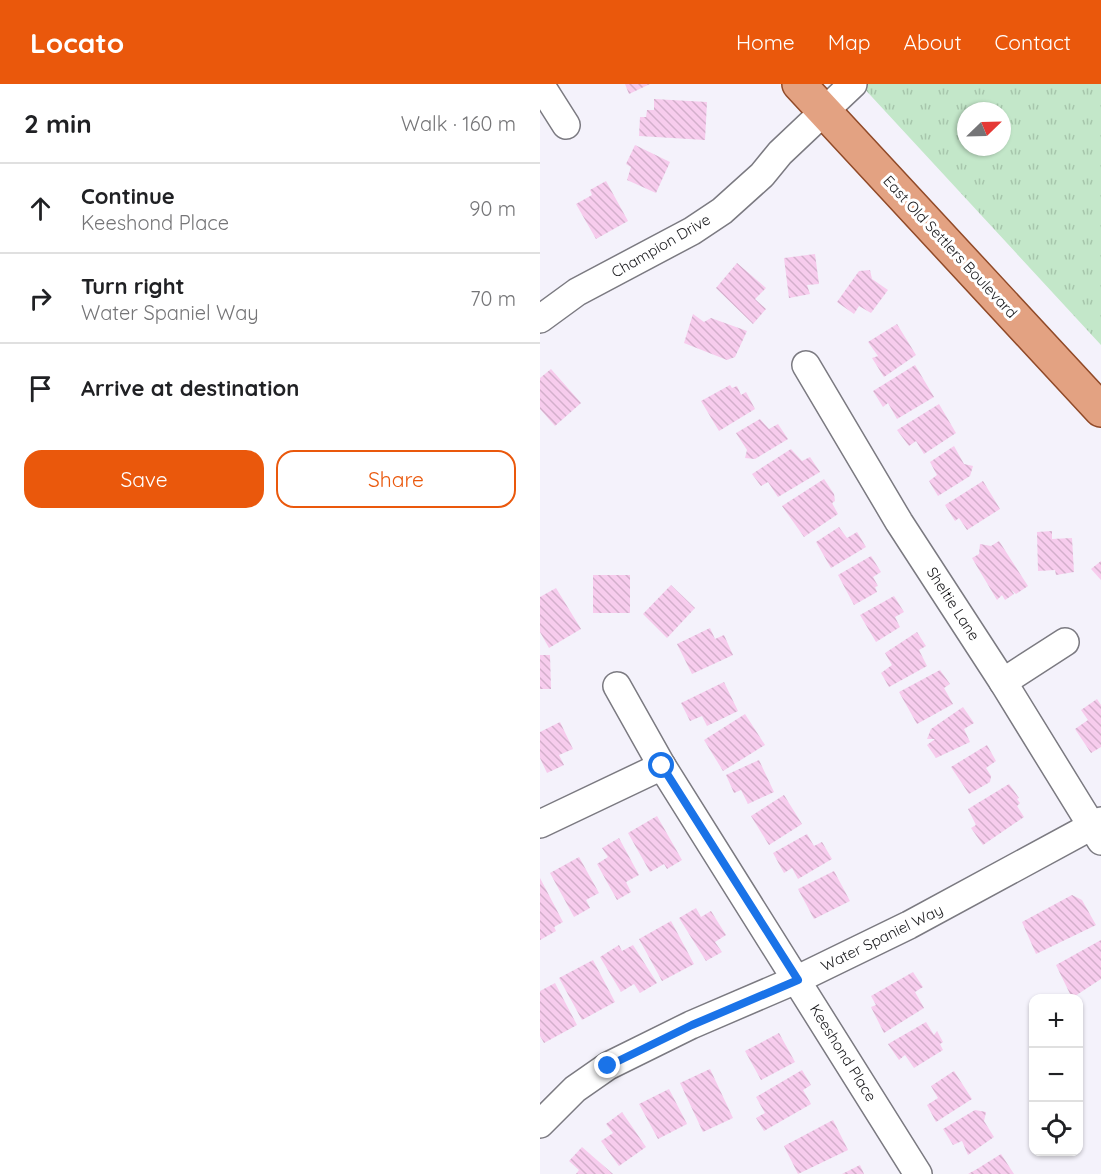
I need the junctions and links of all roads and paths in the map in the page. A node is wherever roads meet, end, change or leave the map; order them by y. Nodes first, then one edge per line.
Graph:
1 (540, 84) edge
2 (799, 84) edge
3 (854, 84) edge
4 (824, 110) junction
5 (566, 125) dead end
6 (540, 319) edge
7 (806, 365) dead end
8 (1101, 410) edge
9 (1065, 642) dead end
10 (1003, 682) junction
11 (617, 687) dead end
12 (662, 766) junction
13 (540, 824) edge
14 (1098, 830) edge
15 (798, 980) junction
16 (540, 1124) edge
17 (918, 1174) edge

1 - 5 street
2 - 4 main road, East Old Settlers Boulevard
3 - 4 street, Champion Drive
4 - 6 street, Champion Drive
4 - 8 main road, East Old Settlers Boulevard
7 - 10 street, Sheltie Lane
9 - 10 street
10 - 14 street, Sheltie Lane
11 - 12 street, Keeshond Place
12 - 13 street
12 - 15 street, Keeshond Place
14 - 15 street, Water Spaniel Way
15 - 16 street, Water Spaniel Way
15 - 17 street, Keeshond Place

